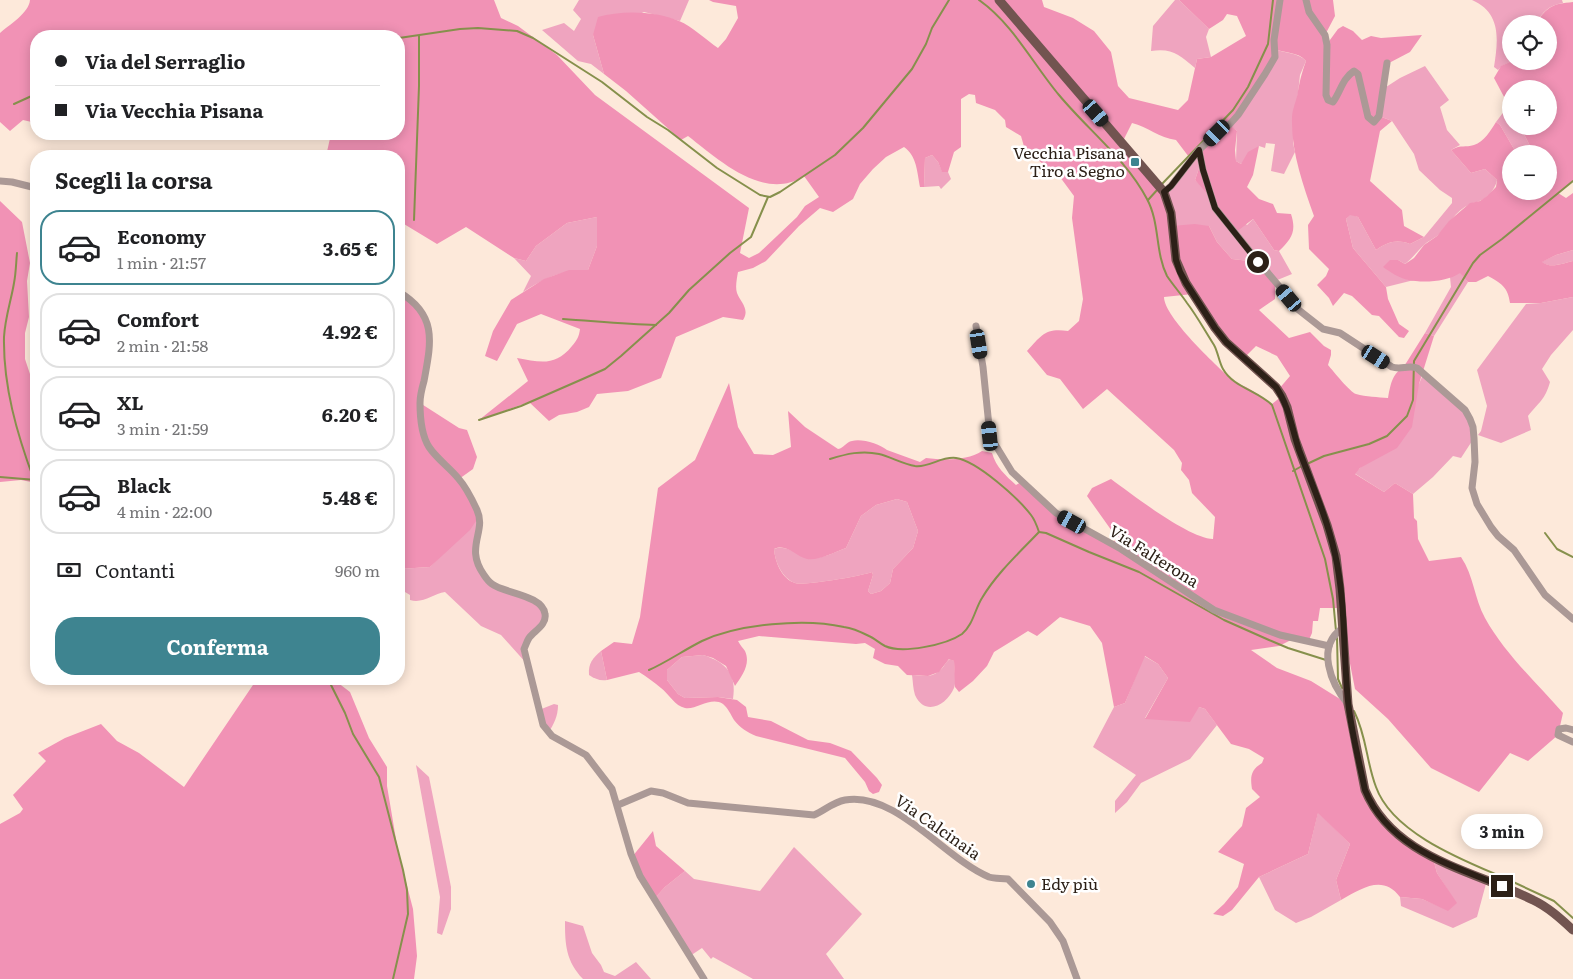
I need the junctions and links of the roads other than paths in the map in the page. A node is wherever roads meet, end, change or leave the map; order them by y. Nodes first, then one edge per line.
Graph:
1 (999, 0) edge
2 (1280, 0) edge
3 (1306, 0) edge
4 (1387, 63) dead end
5 (1199, 150) junction
6 (0, 181) edge
7 (30, 187) edge
8 (1164, 192) junction
9 (405, 296) edge
10 (976, 326) dead end
11 (1573, 618) edge
12 (1343, 628) junction
13 (1329, 646) junction
14 (1348, 704) junction
15 (1573, 730) edge
16 (1573, 742) edge
17 (618, 805) junction
18 (1573, 930) edge
19 (704, 979) edge
20 (1077, 979) edge

1 - 8 main road
2 - 5 street
3 - 4 street
5 - 8 street
5 - 11 street
6 - 7 street
8 - 12 main road
9 - 17 street
10 - 13 street, Via Falterona
12 - 13 street
12 - 14 main road
13 - 14 street
14 - 18 main road
15 - 16 street
17 - 19 street
17 - 20 street, Via Calcinaia

